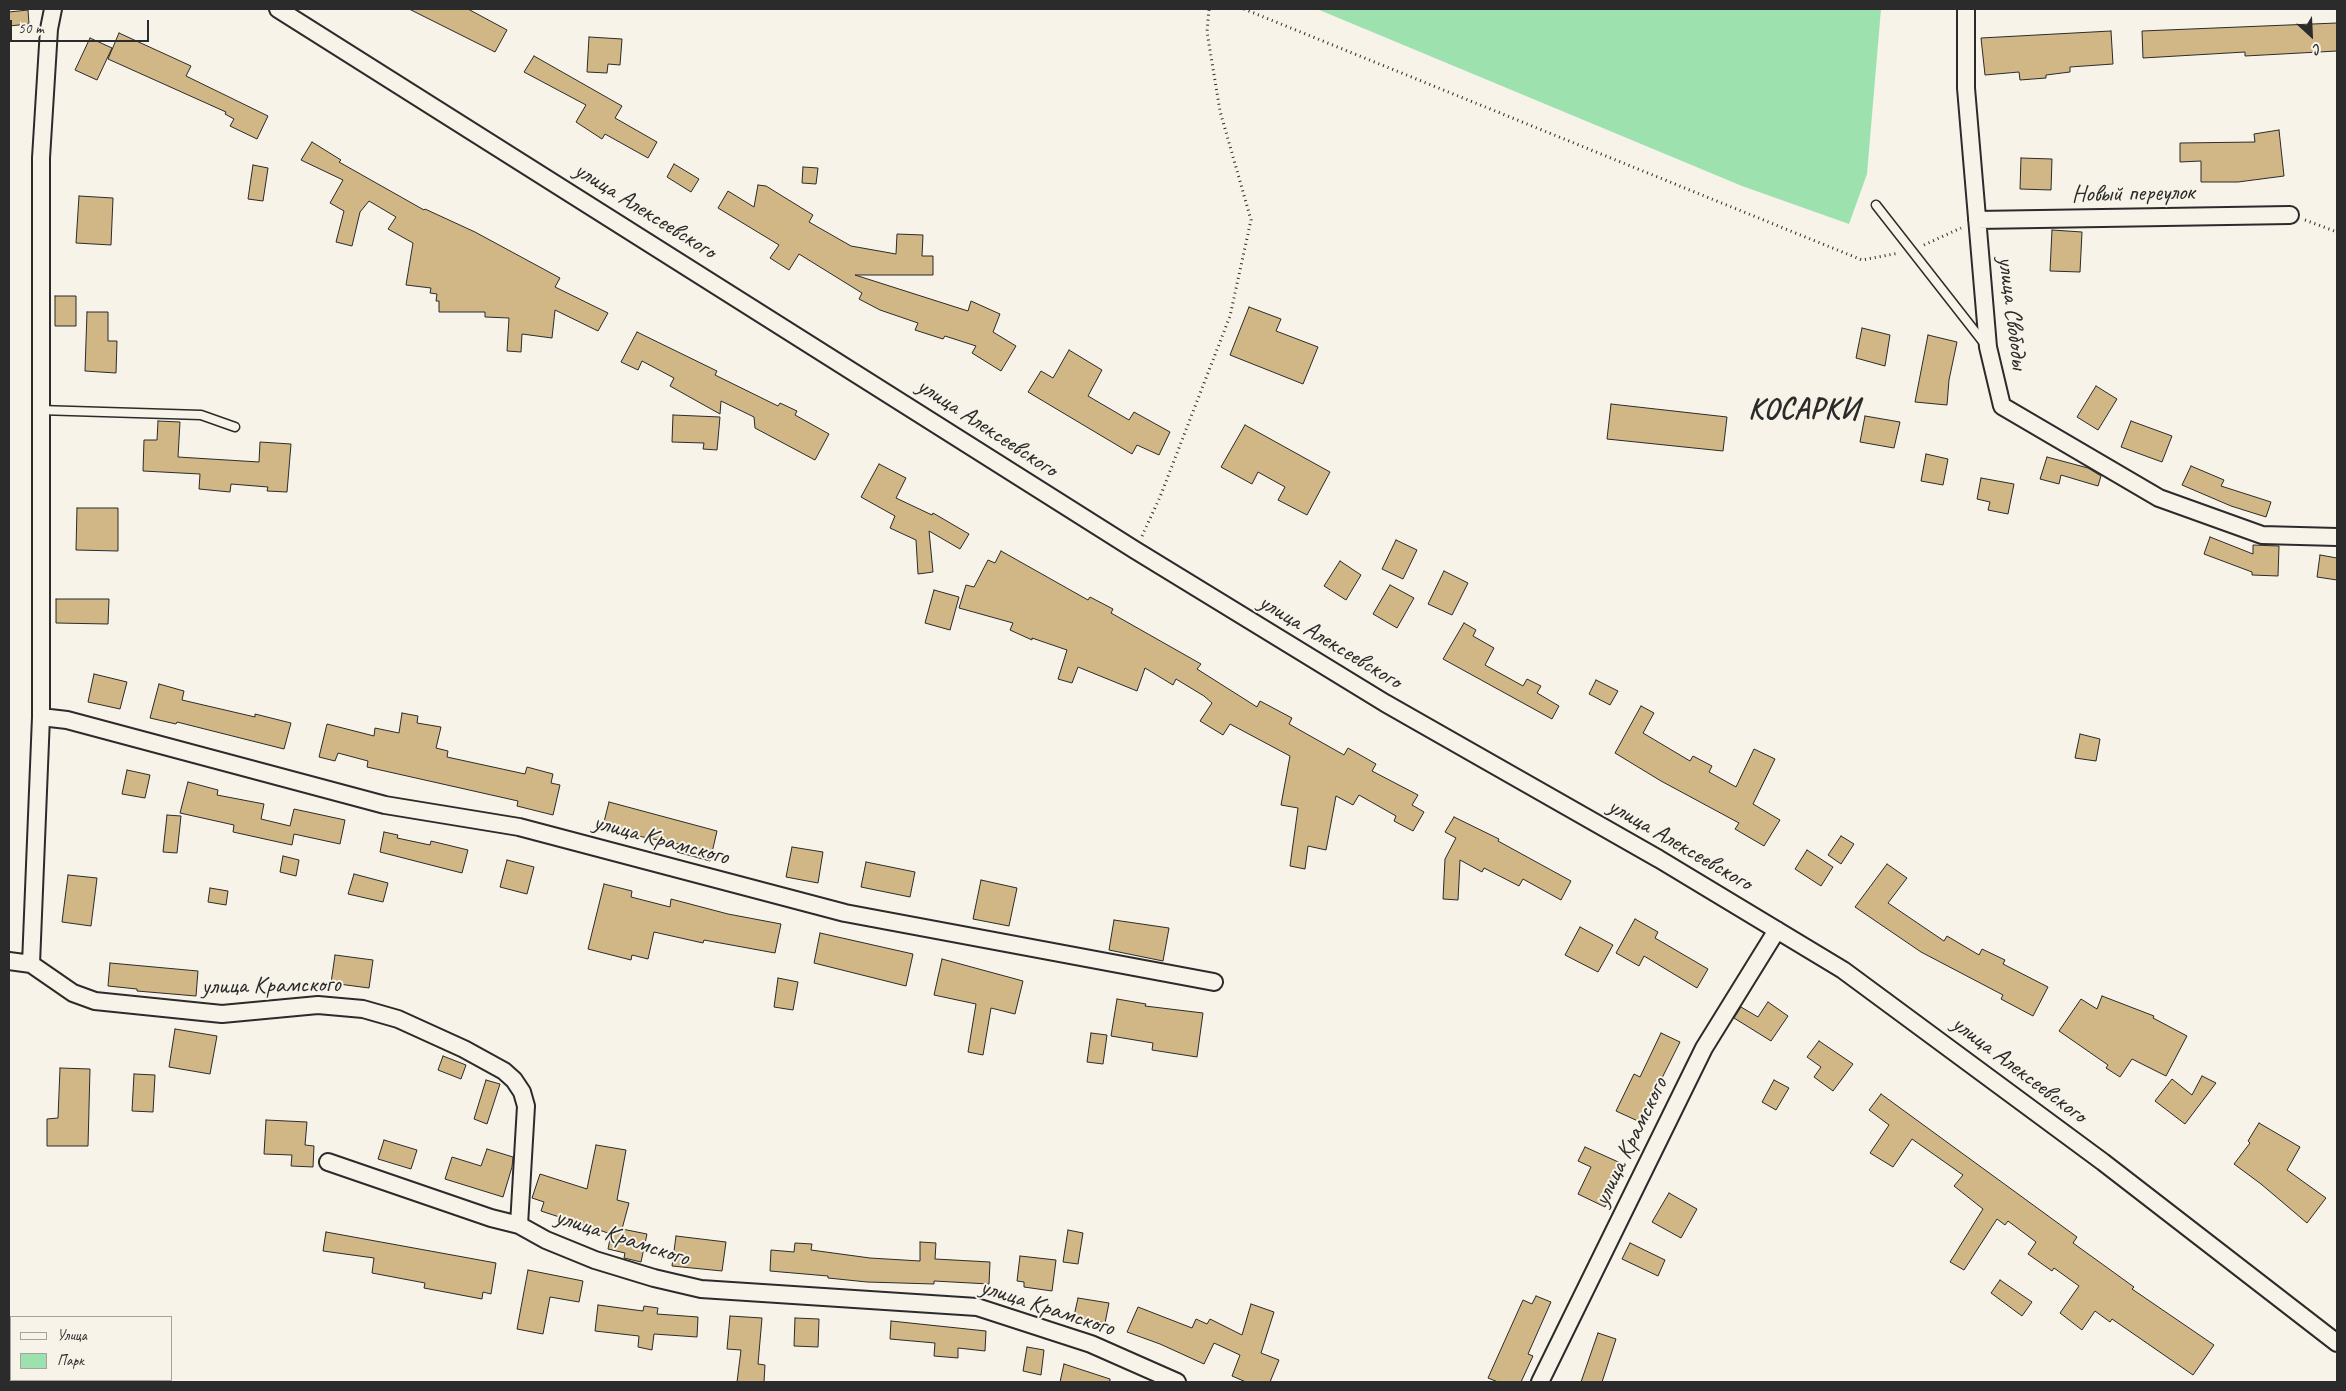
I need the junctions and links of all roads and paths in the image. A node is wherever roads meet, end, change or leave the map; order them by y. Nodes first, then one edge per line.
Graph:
1 (53, 9) edge
2 (278, 9) edge
3 (1209, 9) edge
4 (1244, 9) edge
5 (1966, 9) edge
6 (1876, 205) dead end
7 (2290, 215) joint
8 (1977, 220) junction
9 (2337, 232) edge
10 (1912, 250) junction
11 (1988, 347) junction
12 (39, 410) junction
13 (235, 427) dead end
14 (2337, 537) edge
15 (1135, 550) junction
16 (41, 717) junction
17 (1777, 930) junction
18 (9, 961) edge
19 (31, 964) junction
20 (1214, 982) dead end
21 (328, 1162) dead end
22 (520, 1225) junction
23 (2337, 1343) edge
24 (1177, 1382) edge
25 (1540, 1382) edge

1 - 12 street
2 - 15 street, улица Алексеевского
3 - 15 path
4 - 10 path
5 - 8 street, улица Свободы
6 - 10 lane
7 - 8 street, Новый переулок
7 - 9 path
8 - 10 path
8 - 11 street, улица Свободы
10 - 11 lane
11 - 14 street, улица Свободы
12 - 13 lane
12 - 16 street
15 - 17 street, улица Алексеевского
16 - 19 street
16 - 20 street, улица Крамского
17 - 23 street, улица Алексеевского
17 - 25 street, улица Крамского
18 - 19 street, улица Крамского
19 - 22 street, улица Крамского
21 - 22 street
22 - 24 street, улица Крамского

